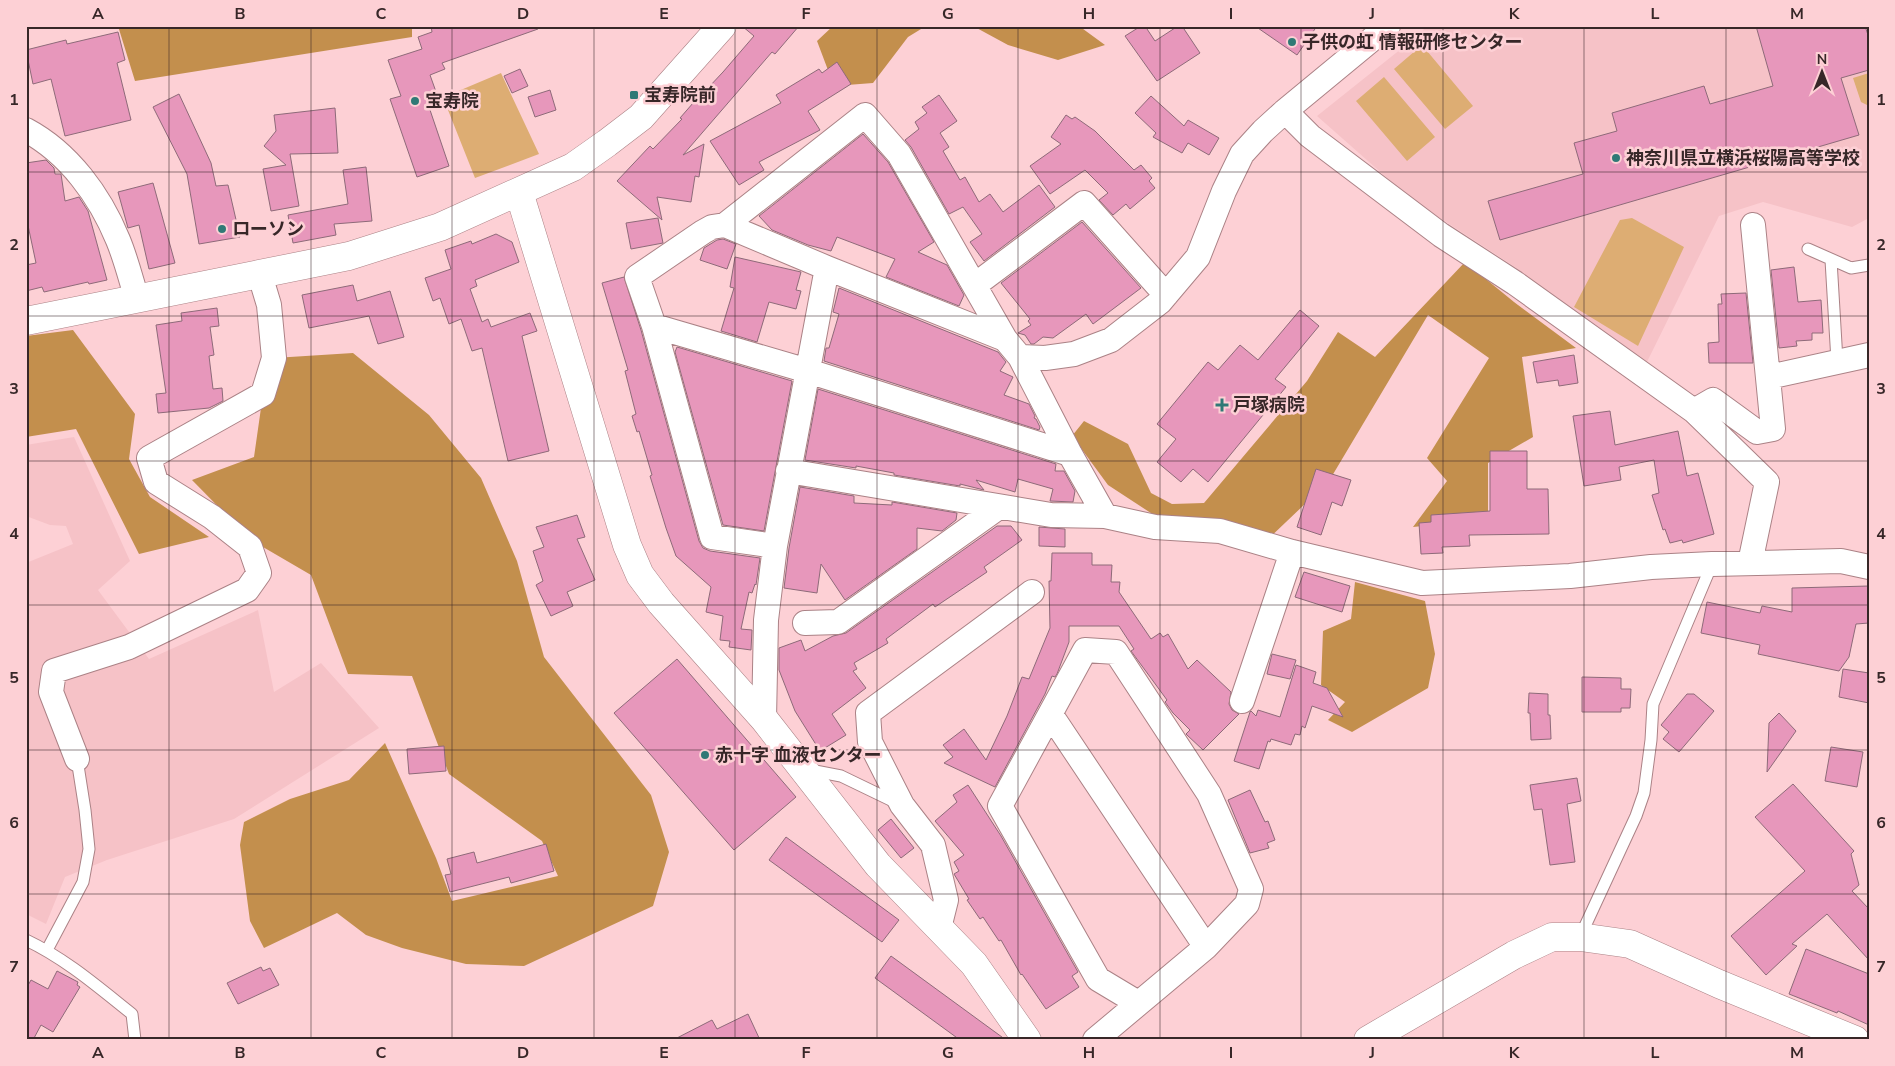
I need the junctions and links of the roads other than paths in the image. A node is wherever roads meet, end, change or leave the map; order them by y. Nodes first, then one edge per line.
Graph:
1 (722, 26) edge
2 (1388, 26) edge
3 (1285, 111) junction
4 (26, 130) edge
5 (519, 192) junction
6 (725, 224) junction
7 (1753, 225) dead end
8 (1808, 248) dead end
9 (1832, 260) junction
10 (1869, 265) edge
11 (826, 268) junction
12 (260, 275) junction
13 (975, 285) junction
14 (1166, 295) junction
15 (137, 299) junction
16 (26, 321) edge
17 (654, 326) junction
18 (1005, 339) junction
19 (1869, 355) edge
20 (1020, 358) junction
21 (1837, 361) junction
22 (808, 371) junction
23 (1769, 377) junction
24 (1694, 411) junction
25 (1070, 454) junction
26 (788, 471) junction
27 (999, 507) junction
28 (1105, 516) junction
29 (775, 546) junction
30 (1292, 552) junction
31 (1750, 563) junction
32 (1712, 564) junction
33 (1869, 567) edge
34 (1032, 592) dead end
35 (805, 623) dead end
36 (1242, 701) dead end
37 (1051, 715) junction
38 (764, 719) junction
39 (76, 758) joint
40 (803, 768) junction
41 (902, 806) junction
42 (939, 928) junction
43 (1580, 937) junction
44 (26, 940) edge
45 (1206, 946) junction
46 (47, 950) junction
47 (1138, 1003) junction
48 (135, 1040) edge
49 (1027, 1040) edge
50 (1095, 1040) edge
51 (1368, 1040) edge
52 (1855, 1040) edge

1 - 5 street
2 - 3 street
3 - 14 street
3 - 24 street
4 - 15 street
5 - 12 street
5 - 38 street
6 - 11 street
6 - 13 street
6 - 17 street
7 - 23 street
8 - 9 lane
9 - 10 lane
9 - 21 lane
11 - 18 street
11 - 22 street
12 - 15 street
12 - 39 street
13 - 14 street
13 - 18 street
14 - 20 street
15 - 16 street
17 - 22 street
17 - 29 street
18 - 20 street
19 - 21 street
20 - 25 street
21 - 23 street
22 - 25 street
22 - 26 street
23 - 24 street
24 - 31 street
25 - 28 street
26 - 27 street
26 - 29 street
27 - 28 street
27 - 35 street
28 - 30 street
29 - 38 street
30 - 32 street
30 - 36 street
31 - 32 street
31 - 33 street
32 - 43 lane
34 - 41 street
37 - 45 street
37 - 45 street
37 - 47 street
38 - 40 street
39 - 46 lane
40 - 41 lane
40 - 42 street
41 - 42 street
42 - 49 street
43 - 51 street
43 - 52 street
44 - 46 lane
45 - 47 street
46 - 48 lane
47 - 50 street

